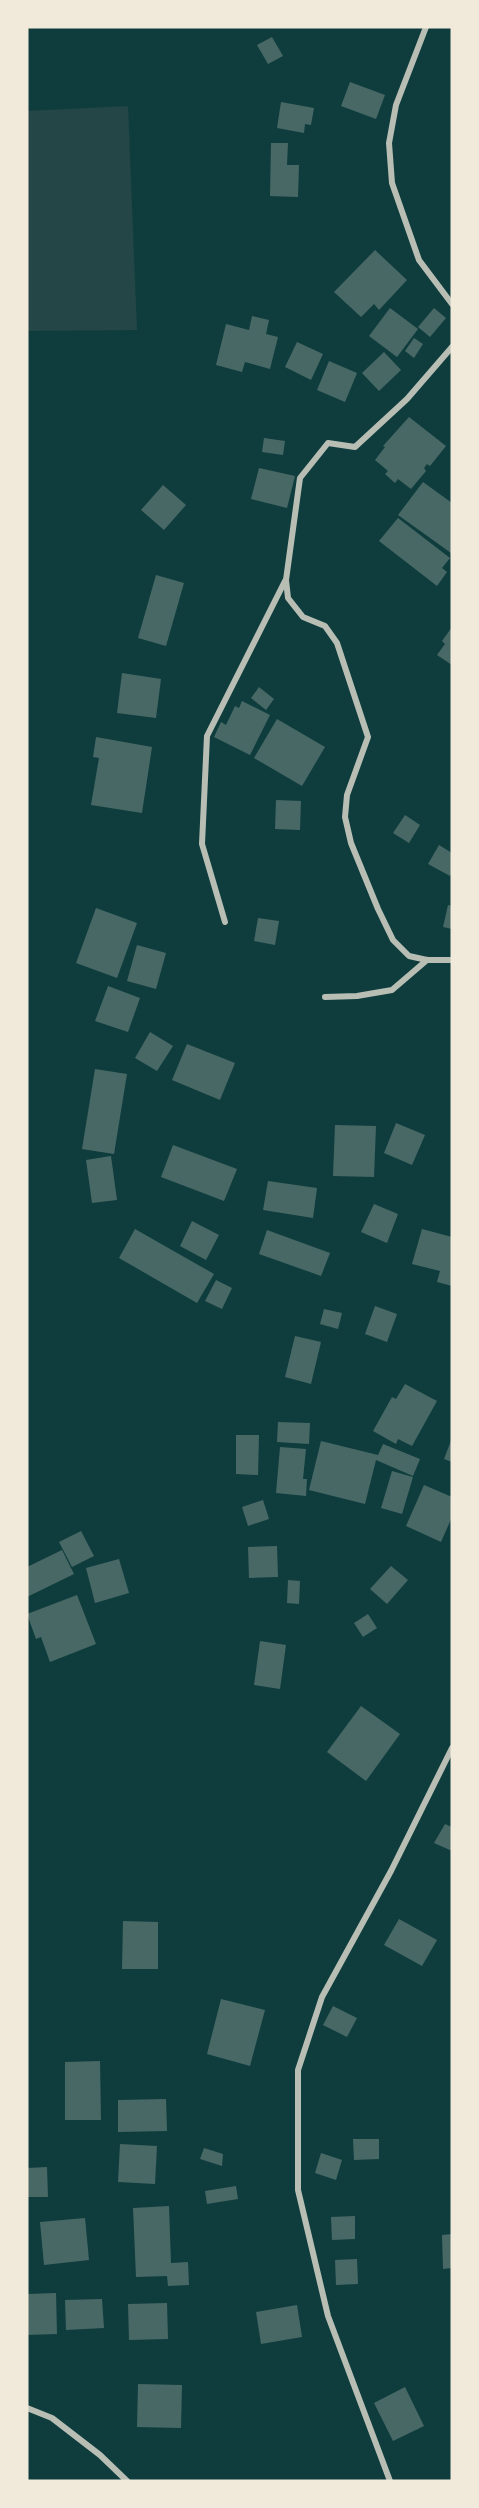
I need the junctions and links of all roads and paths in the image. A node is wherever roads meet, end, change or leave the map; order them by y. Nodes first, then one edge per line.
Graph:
1 (426, 27) edge
2 (452, 304) edge
3 (452, 348) edge
4 (286, 580) junction
5 (225, 922) dead end
6 (427, 960) junction
7 (452, 960) edge
8 (325, 997) dead end
9 (452, 1748) edge
10 (27, 2408) edge
11 (127, 2481) edge
12 (390, 2481) edge

1 - 2 street
3 - 4 street
4 - 5 street
4 - 6 street
6 - 7 street
6 - 8 street
9 - 12 street
10 - 11 street

